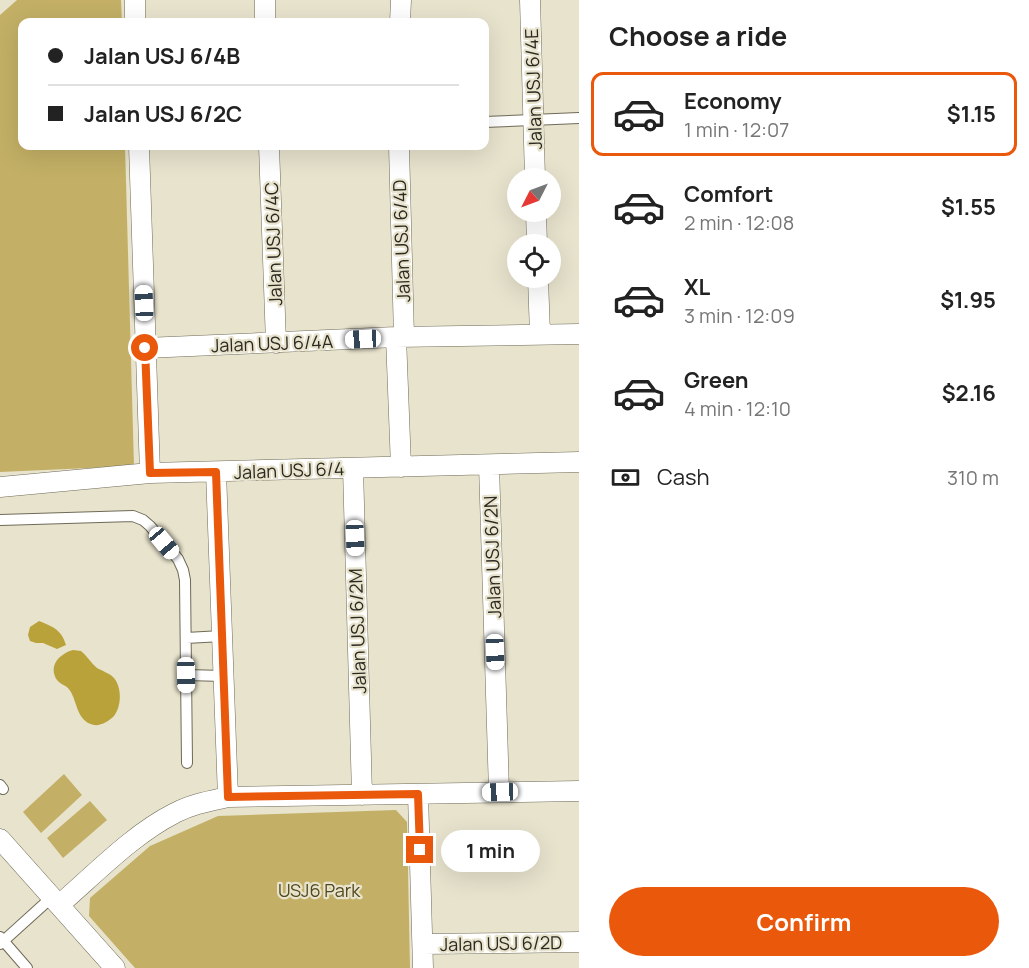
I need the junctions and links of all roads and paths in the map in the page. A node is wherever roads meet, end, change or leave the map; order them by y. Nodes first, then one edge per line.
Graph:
1 (135, 0) edge
2 (265, 0) edge
3 (401, 0) edge
4 (530, 0) edge
5 (135, 18) edge
6 (265, 18) edge
7 (400, 18) edge
8 (579, 118) edge
9 (534, 120) junction
10 (489, 122) edge
11 (139, 150) edge
12 (269, 150) edge
13 (399, 150) edge
14 (535, 168) edge
15 (538, 288) edge
16 (540, 334) junction
17 (579, 334) edge
18 (400, 337) junction
19 (276, 343) junction
20 (145, 348) junction
21 (579, 462) edge
22 (489, 465) junction
23 (401, 467) junction
24 (353, 468) junction
25 (216, 472) junction
26 (150, 473) junction
27 (0, 487) edge
28 (0, 520) edge
29 (222, 636) junction
30 (186, 638) junction
31 (186, 675) junction
32 (224, 676) junction
33 (187, 763) dead end
34 (579, 791) edge
35 (500, 792) junction
36 (418, 794) junction
37 (362, 795) junction
38 (228, 797) junction
39 (0, 839) edge
40 (55, 901) junction
41 (1, 941) edge
42 (579, 942) edge
43 (423, 944) junction
44 (27, 968) edge
45 (115, 968) edge
46 (423, 968) edge

1 - 5 street
2 - 6 street
3 - 7 street
4 - 9 street, Jalan USJ 6/4E
8 - 9 lane
9 - 10 lane
9 - 14 street, Jalan USJ 6/4E
11 - 20 street
12 - 19 street, Jalan USJ 6/4C
13 - 18 street, Jalan USJ 6/4D
15 - 16 street
16 - 17 street, Jalan USJ 6/4A
16 - 18 street, Jalan USJ 6/4A
18 - 19 street, Jalan USJ 6/4A
18 - 23 street, Jalan USJ 6/4D
19 - 20 street, Jalan USJ 6/4A
20 - 26 street
21 - 22 street, Jalan USJ 6/4
22 - 23 street, Jalan USJ 6/4
22 - 35 street, Jalan USJ 6/2N
23 - 24 street, Jalan USJ 6/4
24 - 25 street, Jalan USJ 6/4
24 - 37 street, Jalan USJ 6/2M
25 - 26 street, Jalan USJ 6/4
25 - 29 street
26 - 27 street, Jalan USJ 6/4
28 - 30 lane
29 - 30 lane
29 - 32 street
30 - 31 lane
31 - 32 lane
31 - 33 lane
32 - 38 street
34 - 35 street
35 - 36 street
36 - 37 street
36 - 43 street
37 - 38 street
38 - 40 street
39 - 40 street
40 - 41 lane
40 - 45 street
41 - 44 lane
42 - 43 street, Jalan USJ 6/2D
43 - 46 street

